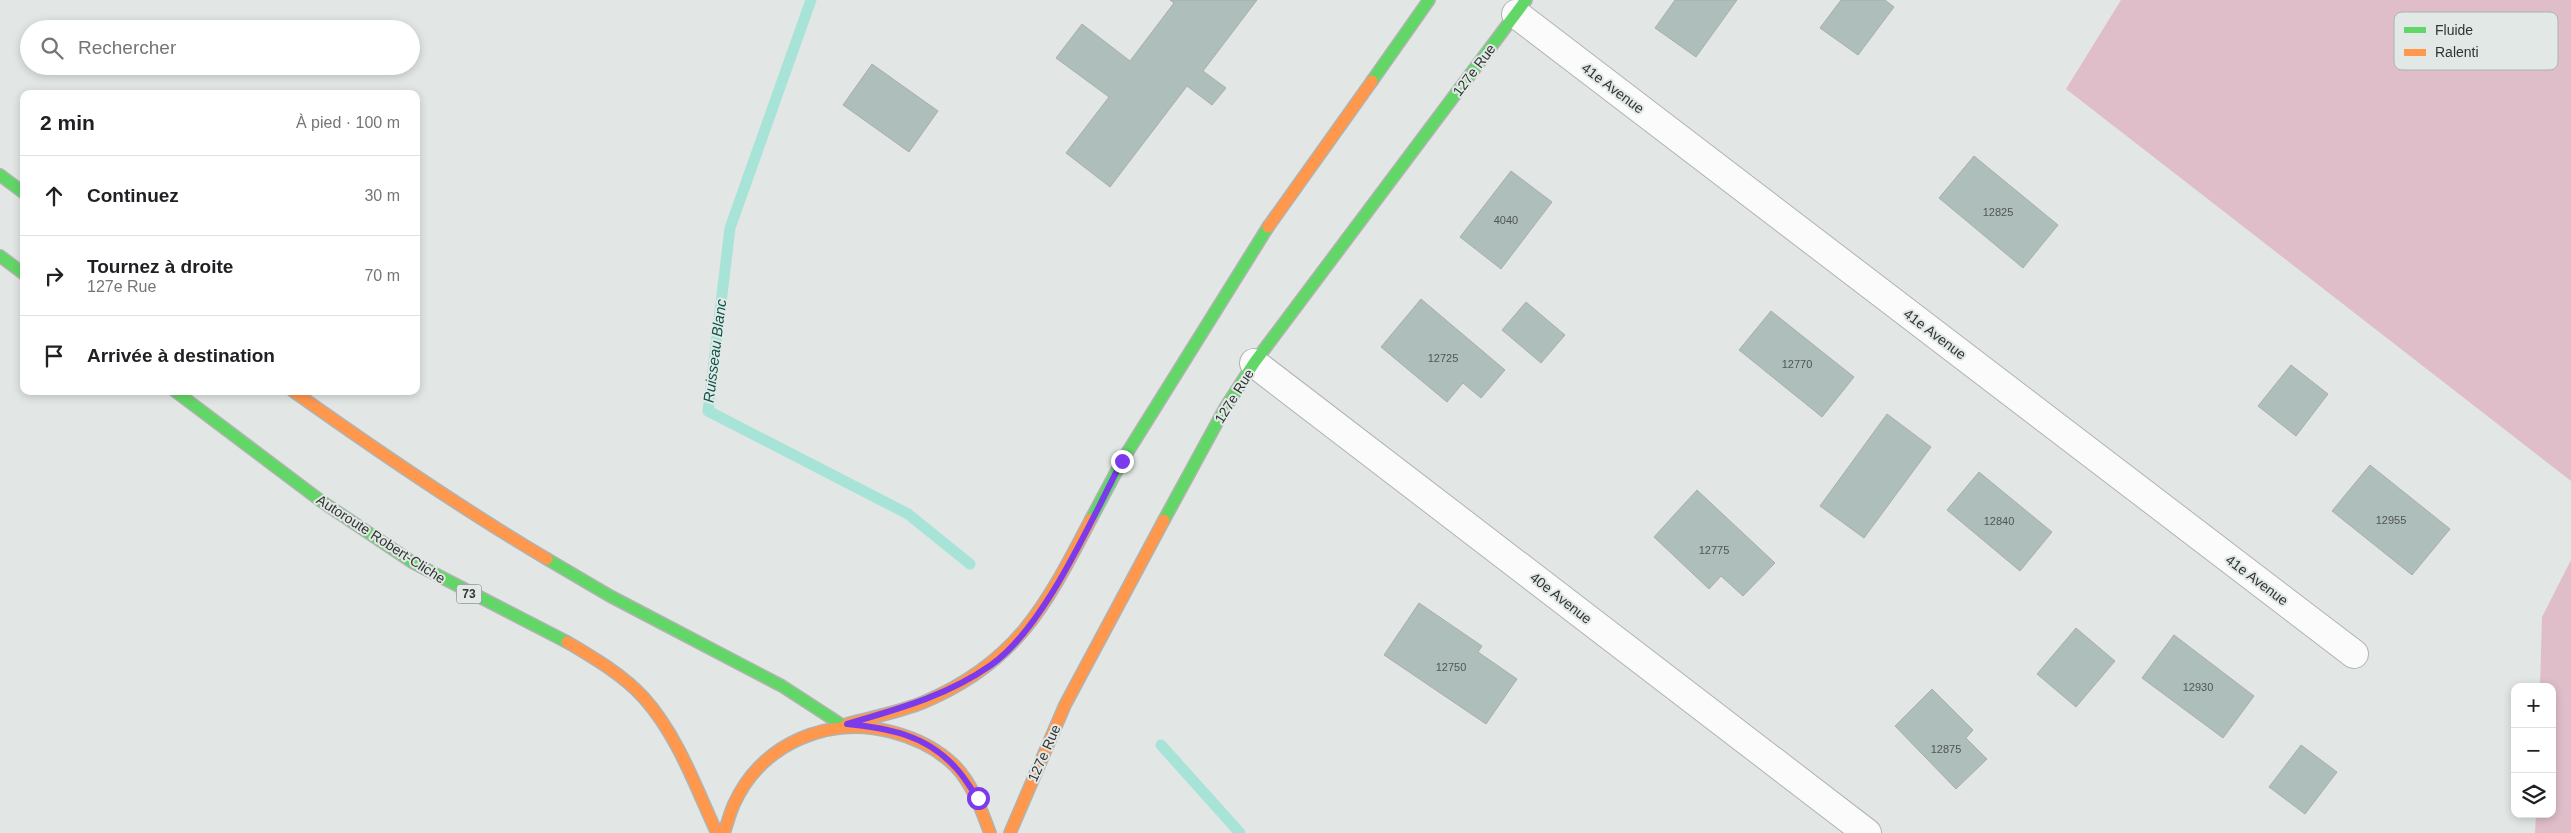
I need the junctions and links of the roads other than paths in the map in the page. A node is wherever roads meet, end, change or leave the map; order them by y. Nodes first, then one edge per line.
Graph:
1 (1429, 0) edge
2 (1521, 7) edge
3 (0, 175) edge
4 (20, 190) edge
5 (0, 256) edge
6 (20, 271) edge
7 (1254, 362) junction
8 (180, 395) edge
9 (299, 395) edge
10 (2354, 654) dead end
11 (845, 725) junction
12 (717, 833) edge
13 (724, 833) edge
14 (990, 833) edge
15 (1010, 833) edge
16 (1867, 833) edge

1 - 11 main road
2 - 7 main road, 127e Rue
2 - 10 street, 41e Avenue
3 - 4 main road
5 - 6 main road
7 - 15 main road, 127e Rue
7 - 16 street, 40e Avenue
8 - 12 main road, Autoroute Robert-Cliche / 73
9 - 11 main road
11 - 13 main road
11 - 14 main road

